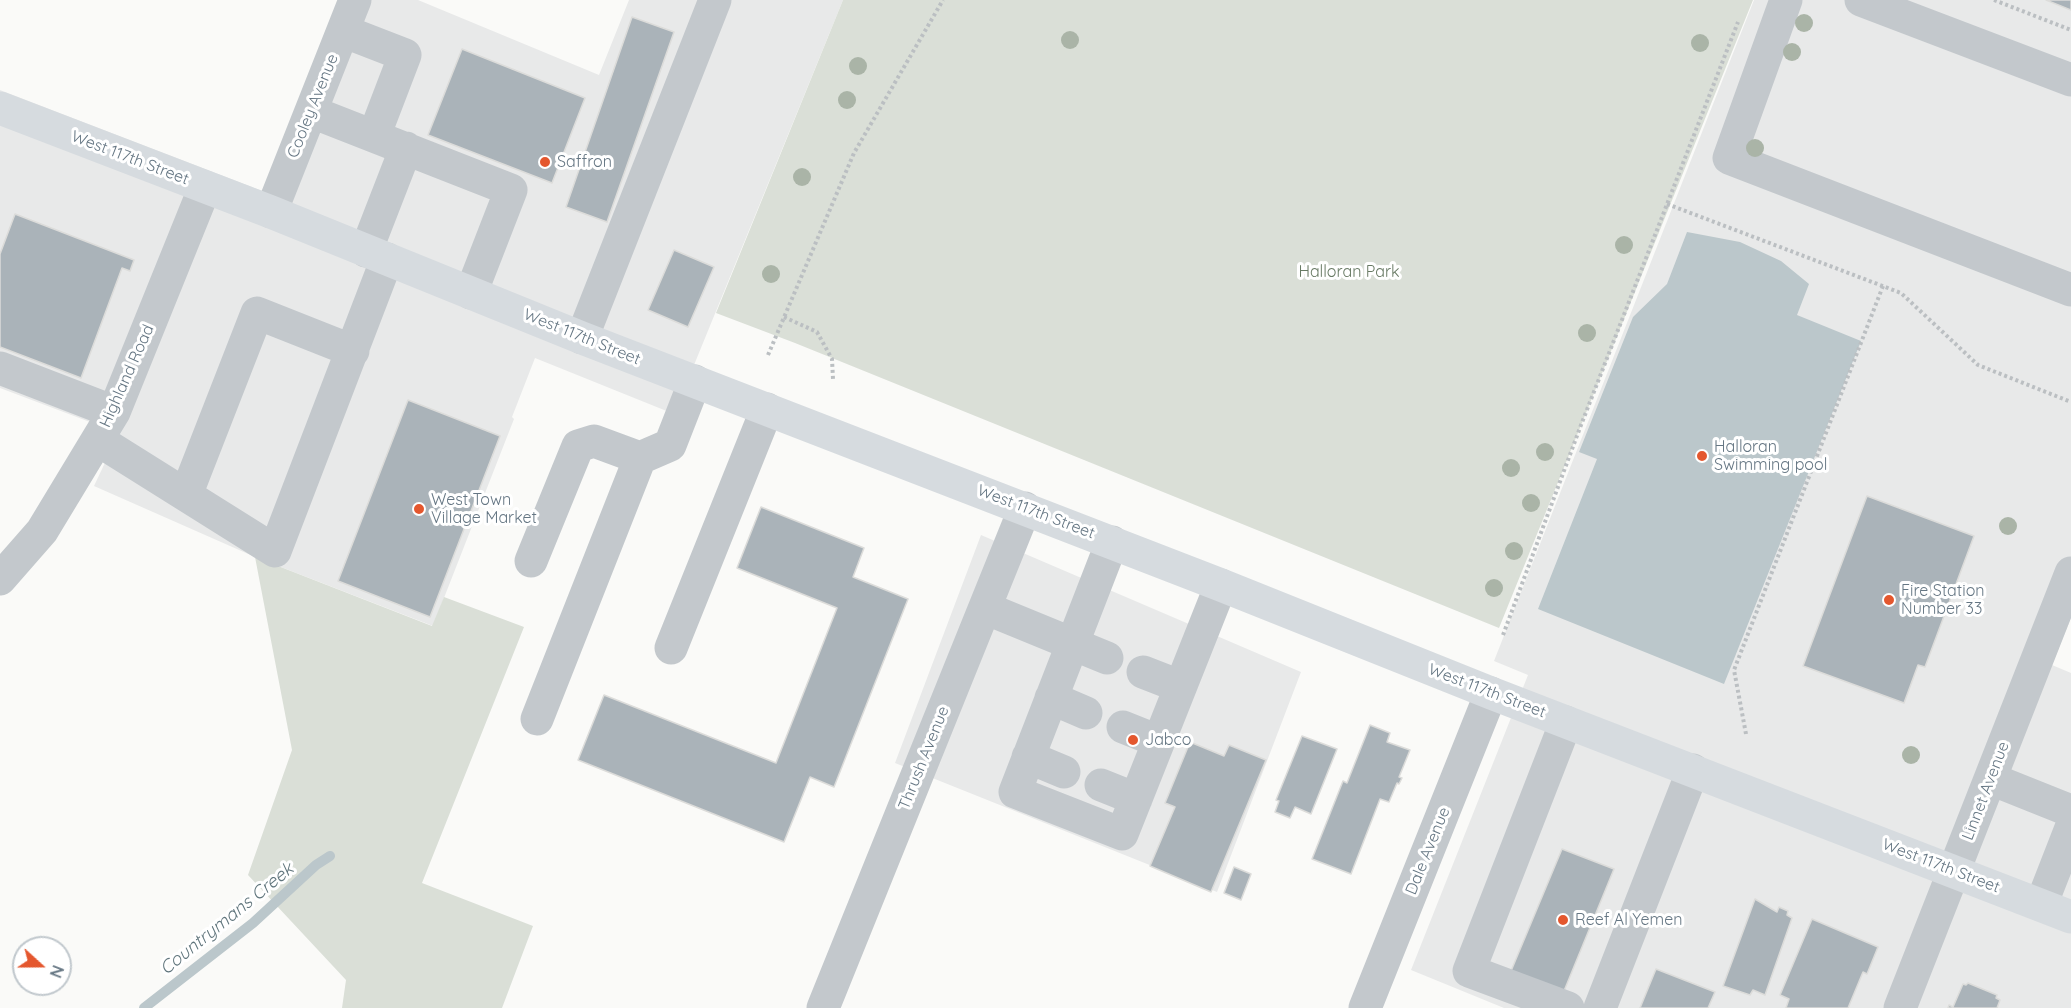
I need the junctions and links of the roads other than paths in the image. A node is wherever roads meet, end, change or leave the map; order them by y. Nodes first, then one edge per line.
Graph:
1 (356, 0) edge
2 (715, 0) edge
3 (1786, 0) edge
4 (1861, 0) edge
5 (344, 31) junction
6 (2071, 80) edge
7 (312, 112) junction
8 (2, 113) edge
9 (374, 136) junction
10 (406, 148) junction
11 (205, 187) junction
12 (271, 212) junction
13 (376, 255) junction
14 (2071, 290) edge
15 (471, 293) junction
16 (582, 338) junction
17 (353, 351) junction
18 (0, 368) edge
19 (695, 381) junction
20 (768, 409) junction
21 (114, 412) junction
22 (98, 440) junction
23 (640, 458) junction
24 (186, 495) junction
25 (1025, 508) junction
26 (1112, 542) junction
27 (531, 561) dead end
28 (2071, 573) edge
29 (0, 579) edge
30 (1221, 585) junction
31 (985, 608) junction
32 (1073, 643) junction
33 (670, 648) dead end
34 (1107, 658) dead end
35 (1143, 672) dead end
36 (1179, 686) junction
37 (1491, 693) junction
38 (1051, 699) junction
39 (1086, 713) dead end
40 (537, 719) dead end
41 (1566, 722) junction
42 (1123, 727) dead end
43 (1158, 741) junction
44 (1028, 757) junction
45 (1692, 770) junction
46 (1064, 772) dead end
47 (1991, 779) junction
48 (1101, 785) dead end
49 (1136, 799) junction
50 (2071, 811) edge
51 (2071, 828) edge
52 (1955, 871) junction
53 (2041, 905) junction
54 (2071, 917) edge
55 (823, 1008) edge
56 (1365, 1008) edge
57 (1568, 1008) edge
58 (1600, 1008) edge
59 (1900, 1008) edge

1 - 5 street, Cooley Avenue
2 - 16 street
3 - 14 street
4 - 6 street
5 - 7 street, Cooley Avenue
5 - 9 street
7 - 9 street
7 - 12 street, Cooley Avenue
8 - 11 main road, West 117th Street
9 - 10 street
10 - 13 street
10 - 15 street
11 - 12 main road, West 117th Street
11 - 21 street, Highland Road
12 - 13 main road, West 117th Street
13 - 15 main road, West 117th Street
13 - 17 street
15 - 16 main road, West 117th Street
16 - 19 main road, West 117th Street
17 - 24 street
17 - 24 street
18 - 21 street
19 - 20 main road, West 117th Street
19 - 23 street
20 - 25 main road, West 117th Street
20 - 33 street
21 - 22 street, Highland Road
22 - 24 street
22 - 29 street, Highland Road
23 - 27 street
23 - 40 street
25 - 26 main road, West 117th Street
25 - 31 street, Thrush Avenue
26 - 30 main road, West 117th Street
26 - 32 street
28 - 47 street, Linnet Avenue
30 - 36 street
30 - 37 main road, West 117th Street
31 - 32 street
31 - 55 street, Thrush Avenue
32 - 34 street
32 - 38 street
35 - 36 street
36 - 43 street
37 - 41 main road, West 117th Street
37 - 56 street, Dale Avenue
38 - 39 street
38 - 44 street
41 - 45 main road, West 117th Street
41 - 57 street
42 - 43 street
43 - 49 street
44 - 46 street
44 - 49 street
45 - 52 main road, West 117th Street
45 - 58 street
47 - 50 street
47 - 52 street, Linnet Avenue
48 - 49 street
51 - 53 street
52 - 53 main road, West 117th Street
52 - 59 street, Linnet Avenue
53 - 54 main road, West 117th Street

